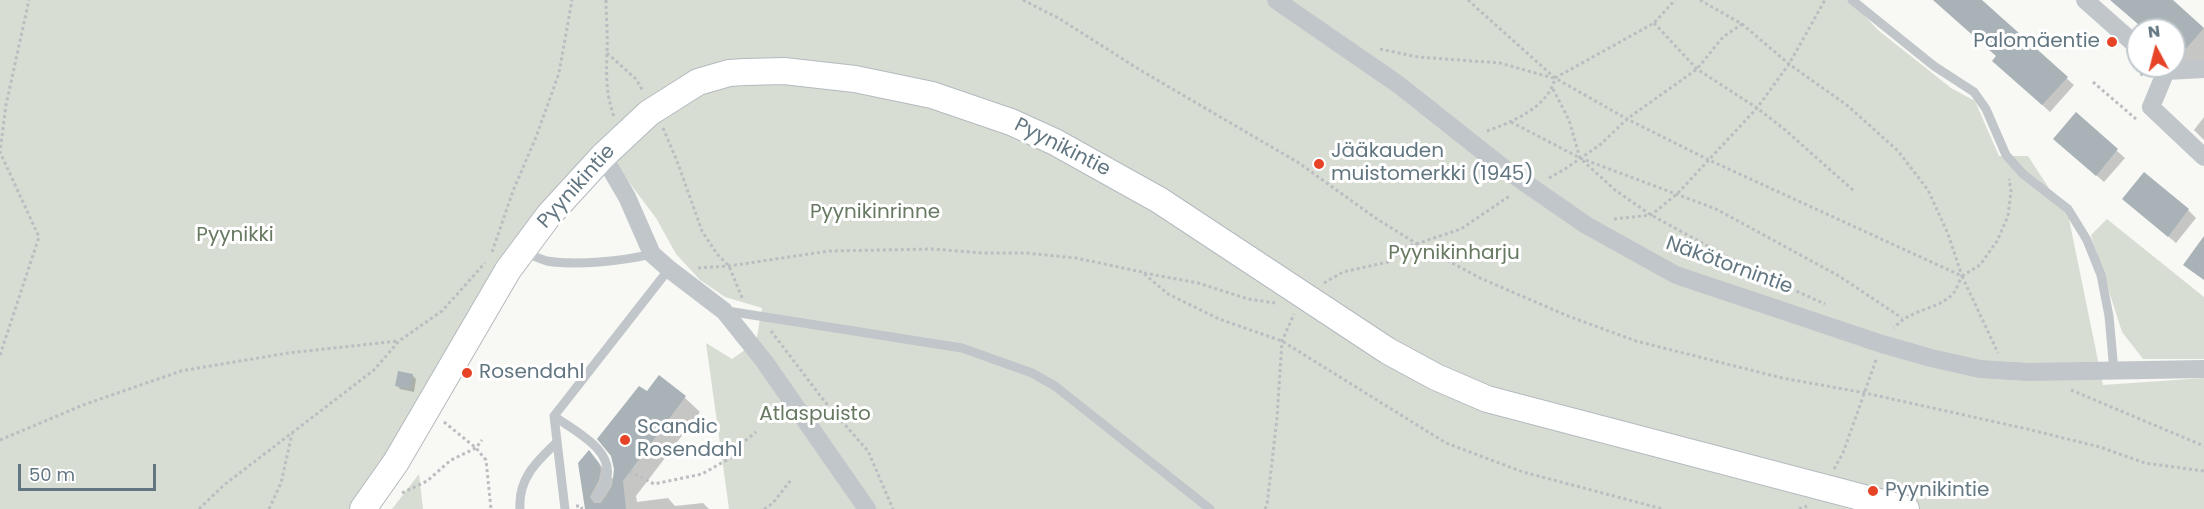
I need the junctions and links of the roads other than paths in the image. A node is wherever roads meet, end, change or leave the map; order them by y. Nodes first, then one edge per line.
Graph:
1 (1276, 0) edge
2 (1852, 0) edge
3 (2085, 0) edge
4 (2126, 36) edge
5 (2186, 69) edge
6 (2204, 69) edge
7 (2160, 78) edge
8 (603, 156) junction
9 (2204, 157) edge
10 (522, 251) junction
11 (652, 254) junction
12 (669, 269) junction
13 (724, 310) junction
14 (2204, 369) edge
15 (2114, 371) junction
16 (554, 416) junction
17 (556, 443) junction
18 (597, 497) dead end
19 (363, 509) edge
20 (520, 509) edge
21 (565, 509) edge
22 (867, 509) edge
23 (1210, 509) edge
24 (1906, 509) edge

1 - 15 street, Näkötornintie
2 - 15 lane
3 - 4 street
5 - 6 street
7 - 9 street
8 - 10 street, Pyynikintie
8 - 11 street
8 - 24 street, Pyynikintie
10 - 11 lane
10 - 19 street, Pyynikintie
11 - 12 street
12 - 13 street
12 - 16 lane
13 - 22 street
13 - 23 lane
14 - 15 street, Näkötornintie
16 - 17 lane
16 - 18 lane
17 - 20 lane
17 - 21 lane

